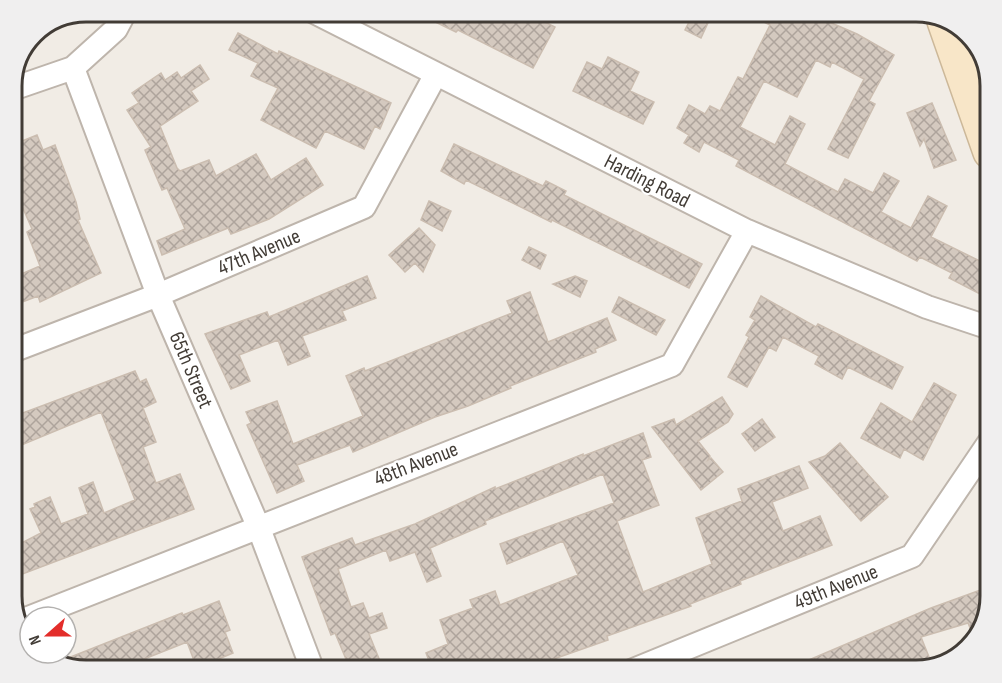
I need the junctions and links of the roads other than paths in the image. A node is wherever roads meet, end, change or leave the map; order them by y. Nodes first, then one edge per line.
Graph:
1 (119, 22) edge
2 (334, 22) edge
3 (948, 31) edge
4 (73, 68) junction
5 (435, 74) junction
6 (23, 85) edge
7 (980, 124) edge
8 (747, 231) junction
9 (158, 295) junction
10 (980, 325) edge
11 (23, 347) edge
12 (980, 456) edge
13 (258, 526) junction
14 (60, 605) edge
15 (309, 660) edge
16 (658, 660) edge

1 - 4 street
2 - 5 street, Harding Road
3 - 7 street
4 - 6 street
4 - 9 street, 65th Street
5 - 8 street, Harding Road
5 - 9 street, 47th Avenue
8 - 10 street, Harding Road
8 - 13 street, 48th Avenue
9 - 11 street, 47th Avenue
9 - 13 street, 65th Street
12 - 16 street, 49th Avenue
13 - 14 street, 48th Avenue
13 - 15 street, 65th Street

